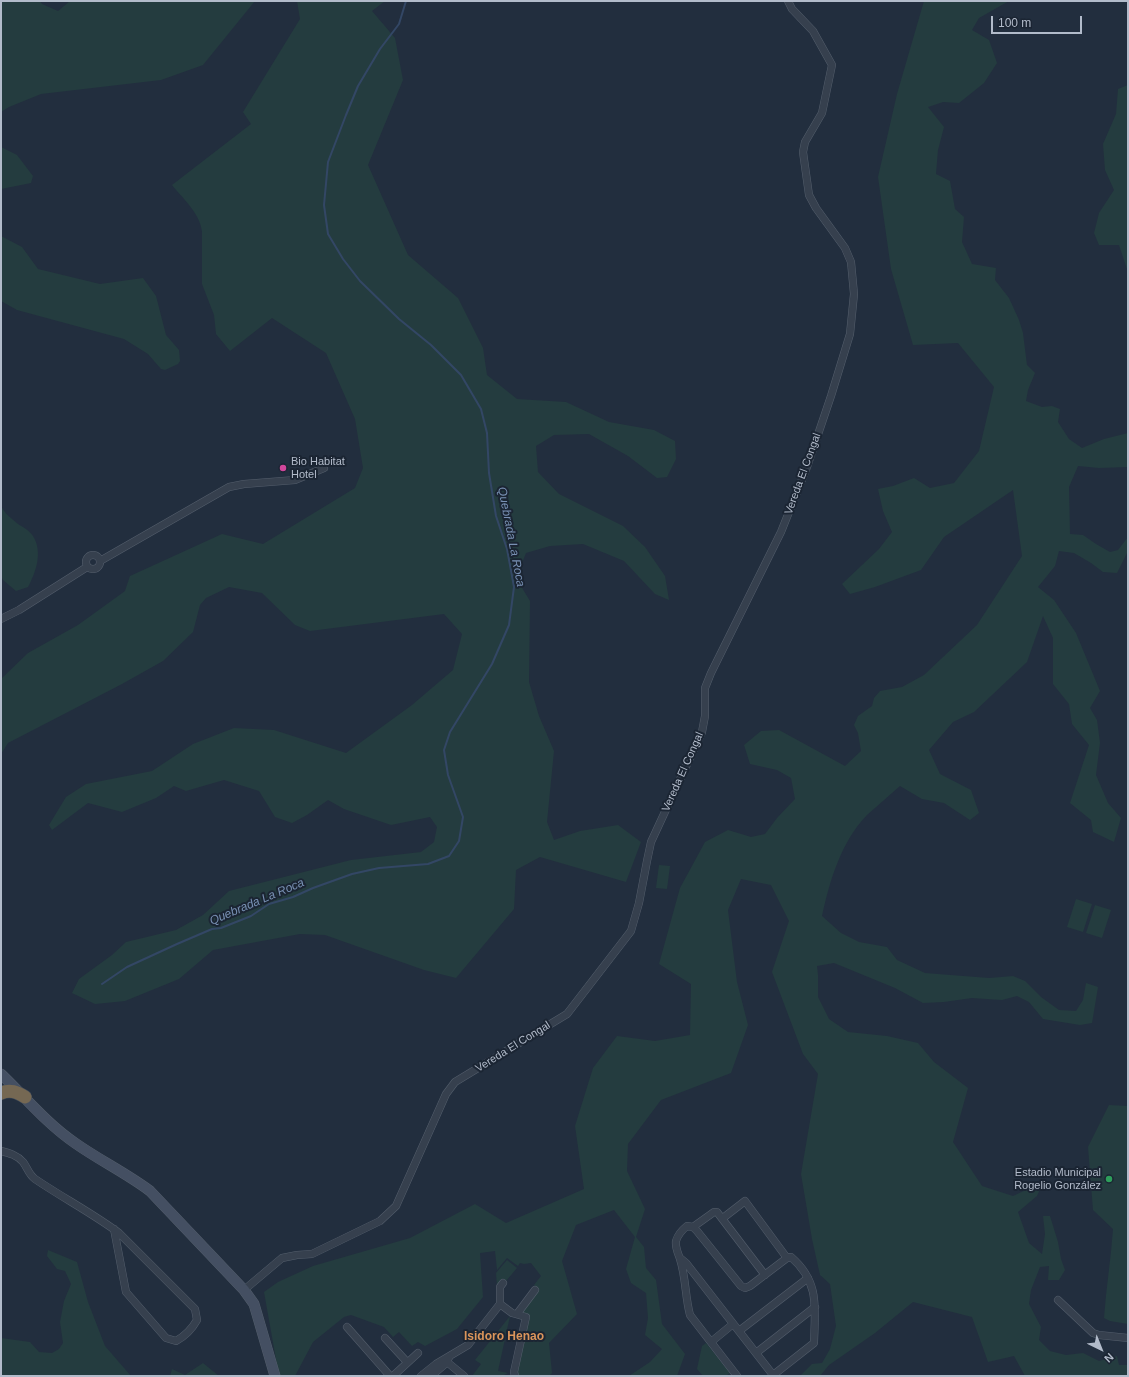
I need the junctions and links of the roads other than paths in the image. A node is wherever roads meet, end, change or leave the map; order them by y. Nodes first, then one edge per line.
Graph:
1 (788, 1) edge
2 (324, 468) dead end
3 (100, 561) junction
4 (87, 567) junction
5 (1, 619) edge
6 (1, 1074) edge
7 (1, 1093) edge
8 (25, 1097) junction
9 (1, 1151) edge
10 (723, 1218) junction
11 (693, 1227) junction
12 (114, 1229) junction
13 (679, 1258) junction
14 (787, 1258) junction
15 (766, 1275) junction
16 (808, 1278) junction
17 (503, 1283) dead end
18 (244, 1290) junction
19 (535, 1290) dead end
20 (1058, 1300) dead end
21 (500, 1304) junction
22 (815, 1307) junction
23 (517, 1314) junction
24 (733, 1324) junction
25 (347, 1327) dead end
26 (739, 1331) junction
27 (385, 1338) dead end
28 (1128, 1338) edge
29 (710, 1342) junction
30 (418, 1353) dead end
31 (756, 1353) junction
32 (452, 1355) junction
33 (407, 1362) junction
34 (447, 1362) junction
35 (274, 1373) edge
36 (392, 1376) edge
37 (421, 1376) edge
38 (431, 1376) edge
39 (464, 1376) edge
40 (515, 1376) edge
41 (737, 1376) edge
42 (772, 1376) edge

1 - 18 street, Vereda El Congal
2 - 3 street
3 - 4 street
3 - 4 street
4 - 5 street
6 - 8 main road
7 - 8 highway
8 - 18 main road
9 - 12 street
10 - 11 street
10 - 14 street
10 - 15 street
11 - 13 street
11 - 15 street
12 - 12 street
13 - 24 street
13 - 29 street
14 - 15 street
14 - 16 street
16 - 22 street
16 - 26 street
17 - 21 street
18 - 35 main road
19 - 23 street
20 - 28 street
21 - 23 street
21 - 32 street
22 - 31 street
22 - 42 street
23 - 40 street
24 - 26 street
24 - 29 street
25 - 36 street
26 - 31 street
27 - 33 street
29 - 41 street
30 - 33 street
31 - 42 street
32 - 34 street
32 - 37 street
33 - 36 street
34 - 38 street
34 - 39 street

